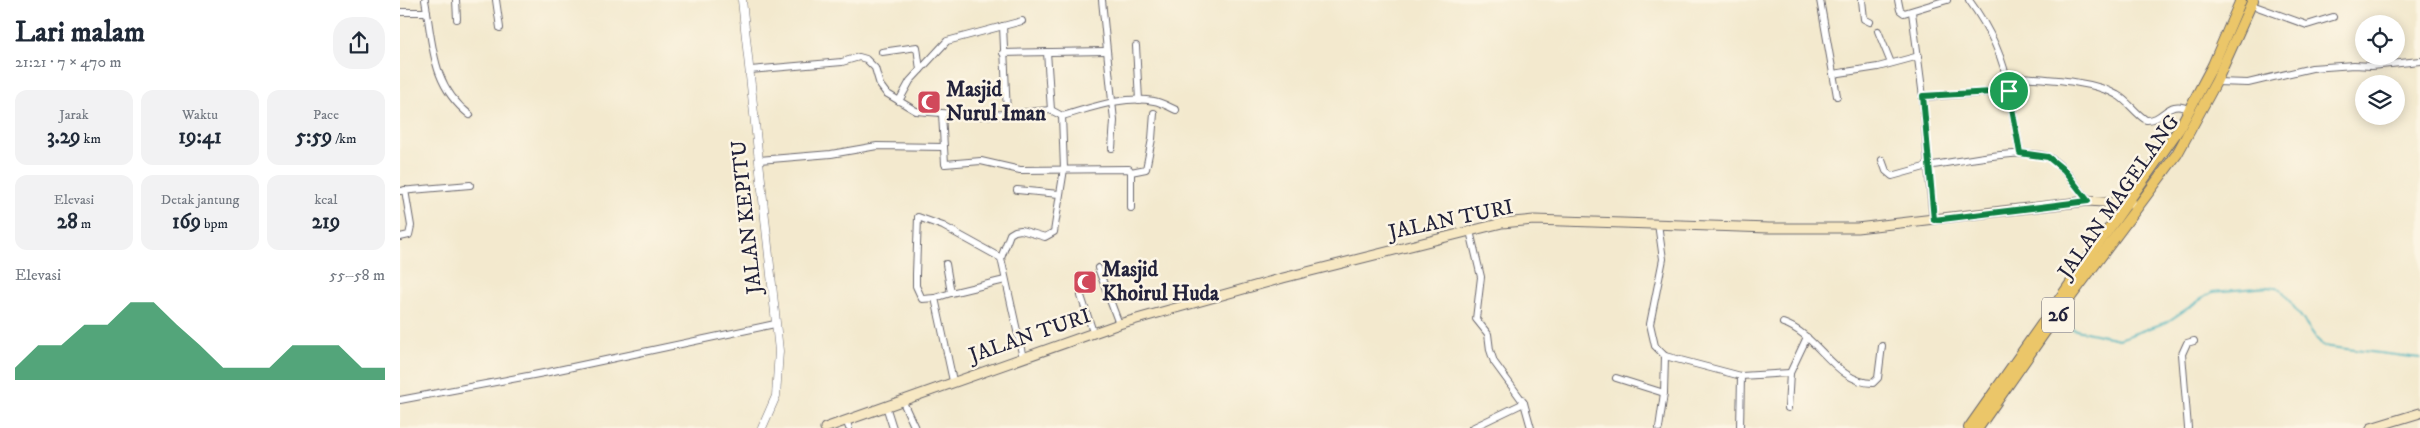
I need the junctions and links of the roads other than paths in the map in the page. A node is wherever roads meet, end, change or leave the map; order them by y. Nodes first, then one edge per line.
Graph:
1 (424, 0) edge
2 (456, 0) edge
3 (496, 0) edge
4 (742, 0) edge
5 (1102, 0) edge
6 (1820, 0) edge
7 (1862, 0) edge
8 (1898, 0) edge
9 (1946, 0) edge
10 (1970, 0) edge
11 (2241, 0) edge
12 (2252, 3) edge
13 (400, 12) edge
14 (427, 12) junction
15 (1912, 12) junction
16 (2333, 17) dead end
17 (457, 19) dead end
18 (1022, 20) dead end
19 (1870, 22) dead end
20 (1003, 26) junction
21 (500, 28) dead end
22 (1878, 31) dead end
23 (1136, 46) dead end
24 (1106, 51) junction
25 (882, 52) dead end
26 (1047, 52) junction
27 (1003, 53) junction
28 (1919, 56) junction
29 (2420, 61) edge
30 (1891, 63) junction
31 (750, 70) junction
32 (920, 70) junction
33 (1833, 74) junction
34 (2006, 76) junction
35 (2216, 82) junction
36 (2009, 91) junction
37 (1837, 96) dead end
38 (1923, 96) junction
39 (1139, 100) junction
40 (900, 101) junction
41 (1110, 102) junction
42 (1051, 110) junction
43 (1176, 110) dead end
44 (2190, 110) junction
45 (1154, 113) dead end
46 (942, 114) junction
47 (1007, 114) junction
48 (470, 115) dead end
49 (1062, 116) junction
50 (943, 147) junction
51 (1112, 148) dead end
52 (2020, 153) junction
53 (759, 160) junction
54 (1882, 160) dead end
55 (1928, 166) junction
56 (1064, 169) junction
57 (1131, 172) junction
58 (470, 185) dead end
59 (402, 190) edge
60 (1017, 190) dead end
61 (1059, 194) junction
62 (2088, 201) junction
63 (2127, 203) junction
64 (2140, 205) junction
65 (1131, 208) dead end
66 (1934, 220) junction
67 (1658, 224) junction
68 (1470, 231) junction
69 (400, 237) edge
70 (1001, 258) junction
71 (946, 264) dead end
72 (1098, 268) dead end
73 (1005, 280) junction
74 (951, 293) junction
75 (1080, 296) dead end
76 (935, 298) junction
77 (1783, 323) dead end
78 (775, 324) junction
79 (1120, 324) junction
80 (1093, 332) junction
81 (1807, 336) junction
82 (2194, 341) dead end
83 (1882, 346) dead end
84 (1665, 356) junction
85 (1023, 358) junction
86 (1790, 373) junction
87 (1741, 376) junction
88 (1616, 378) dead end
89 (953, 381) junction
90 (1664, 393) junction
91 (400, 400) edge
92 (902, 400) junction
93 (1524, 403) junction
94 (886, 406) junction
95 (1788, 408) dead end
96 (2420, 413) edge
97 (847, 424) edge
98 (764, 426) edge
99 (825, 428) edge
100 (893, 428) edge
101 (915, 428) edge
102 (1472, 428) edge
103 (1530, 428) edge
104 (1659, 428) edge
105 (1740, 428) edge
106 (1968, 428) edge
107 (1978, 428) edge
108 (2188, 428) edge
109 (2371, 428) edge

1 - 14 street
2 - 17 street
3 - 21 street
4 - 31 street, JALAN KEPITU
5 - 24 street
6 - 33 street
7 - 19 street
8 - 15 street
9 - 15 street
10 - 34 street
11 - 44 highway, JALAN MAGELANG / 26
12 - 16 street
12 - 35 highway, JALAN MAGELANG / 26
13 - 14 street
14 - 48 street
15 - 28 street
18 - 20 street
20 - 27 street
20 - 32 street
22 - 30 street
23 - 39 street
24 - 26 street
24 - 41 street
25 - 32 street
26 - 27 street
26 - 42 street
27 - 47 street
28 - 30 street
28 - 38 street
29 - 35 street
30 - 33 street
31 - 40 street
31 - 53 street, JALAN KEPITU
32 - 40 street
33 - 37 street
34 - 36 street
34 - 44 street
35 - 64 highway, JALAN MAGELANG / 26
36 - 38 street
36 - 52 street
38 - 55 street
39 - 41 street
39 - 43 street
40 - 46 street
41 - 49 street
41 - 51 street
42 - 47 street
42 - 49 street
44 - 63 highway, JALAN MAGELANG / 26
45 - 57 street
46 - 47 street
46 - 50 street
49 - 56 street
50 - 53 street
50 - 56 street
52 - 55 street
52 - 62 street
53 - 78 street, JALAN KEPITU
54 - 55 street
55 - 66 street
56 - 57 street
56 - 61 street
57 - 65 street
58 - 59 street
59 - 69 street
60 - 61 street
61 - 70 street
62 - 63 main road, JALAN TURI
62 - 66 main road, JALAN TURI
63 - 64 main road, JALAN TURI
63 - 106 highway, JALAN MAGELANG / 26
64 - 107 highway, JALAN MAGELANG / 26
66 - 67 main road, JALAN TURI
67 - 68 main road, JALAN TURI
67 - 84 street
68 - 79 main road, JALAN TURI
68 - 93 street
70 - 73 street
70 - 76 street
71 - 74 street
72 - 79 street
73 - 74 street
73 - 85 street
74 - 76 street
75 - 80 street
76 - 89 street
77 - 81 street
78 - 91 street
78 - 98 street, JALAN KEPITU
79 - 80 main road, JALAN TURI
80 - 85 main road, JALAN TURI
81 - 83 street
81 - 86 street
82 - 108 street
84 - 87 street
84 - 90 street
85 - 89 main road, JALAN TURI
86 - 87 street
86 - 95 street
87 - 105 street
88 - 90 street
89 - 92 main road, JALAN TURI
90 - 104 street
92 - 94 main road, JALAN TURI
92 - 101 street
93 - 102 street
93 - 103 street
94 - 97 main road, JALAN TURI
94 - 100 street
96 - 109 main road
97 - 99 main road, JALAN TURI

